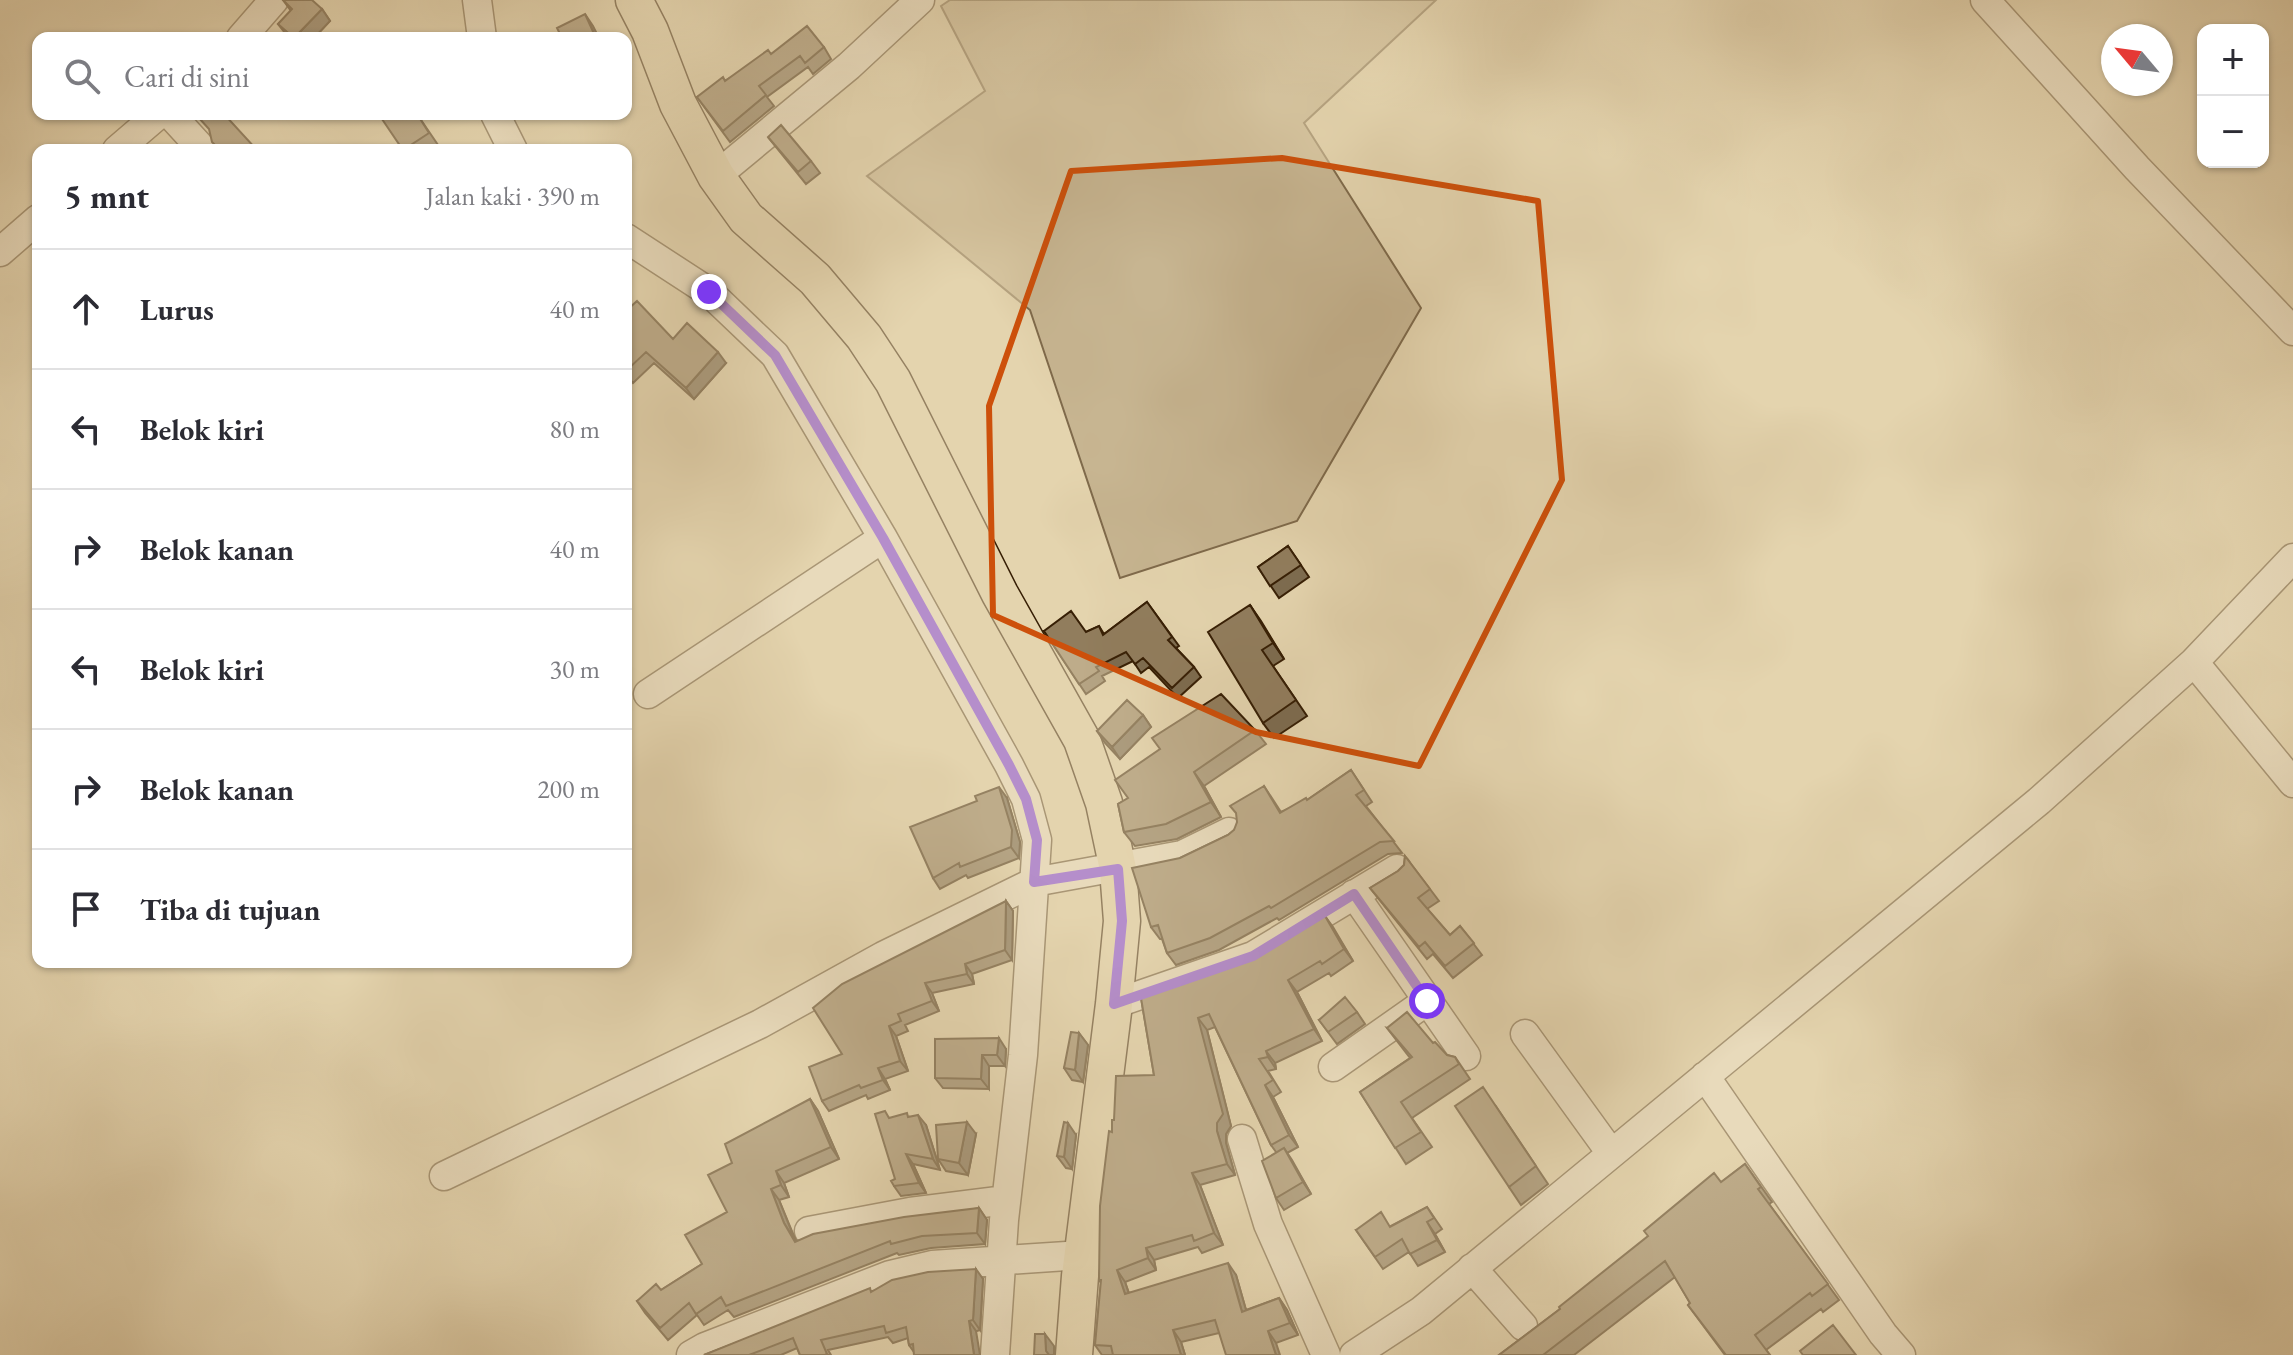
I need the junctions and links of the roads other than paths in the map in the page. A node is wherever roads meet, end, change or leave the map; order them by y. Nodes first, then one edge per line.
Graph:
1 (274, 0) edge
2 (477, 0) edge
3 (634, 0) edge
4 (920, 0) edge
5 (1985, 0) edge
6 (246, 32) edge
7 (481, 32) edge
8 (152, 120) edge
9 (176, 120) edge
10 (498, 120) edge
11 (124, 144) edge
12 (198, 144) edge
13 (510, 144) edge
14 (716, 176) junction
15 (32, 224) edge
16 (632, 242) edge
17 (0, 252) edge
18 (2293, 331) edge
19 (883, 538) junction
20 (2293, 558) edge
21 (2194, 662) junction
22 (648, 694) dead end
23 (2293, 783) edge
24 (1229, 832) edge
25 (1397, 869) edge
26 (1106, 870) junction
27 (1041, 881) junction
28 (1354, 894) junction
29 (1427, 1001) junction
30 (1114, 1004) junction
31 (1525, 1034) dead end
32 (1466, 1056) dead end
33 (1333, 1067) dead end
34 (1705, 1076) junction
35 (1242, 1139) dead end
36 (1611, 1153) junction
37 (444, 1176) dead end
38 (1006, 1200) junction
39 (809, 1231) dead end
40 (1082, 1255) junction
41 (1002, 1259) junction
42 (1472, 1268) junction
43 (1523, 1326) dead end
44 (691, 1355) edge
45 (995, 1355) edge
46 (1074, 1355) edge
47 (1326, 1355) edge
48 (1354, 1355) edge
49 (1901, 1355) edge

1 - 6 street
2 - 7 street
3 - 14 main road
4 - 14 street
5 - 18 street
8 - 11 street
9 - 12 street
10 - 13 street
14 - 26 main road
15 - 17 street
16 - 19 street
19 - 22 street
19 - 27 street
20 - 21 street
21 - 23 street
21 - 34 street
24 - 26 street
25 - 28 street
26 - 27 street
26 - 30 main road
27 - 37 street
27 - 38 street
28 - 29 street
28 - 30 street
29 - 32 street
29 - 33 street
30 - 40 main road
31 - 36 street
34 - 36 street
34 - 49 street
35 - 47 street
36 - 42 street
38 - 39 street
38 - 41 street
40 - 41 street
40 - 46 main road
41 - 44 street
41 - 45 street
42 - 43 street
42 - 48 street

